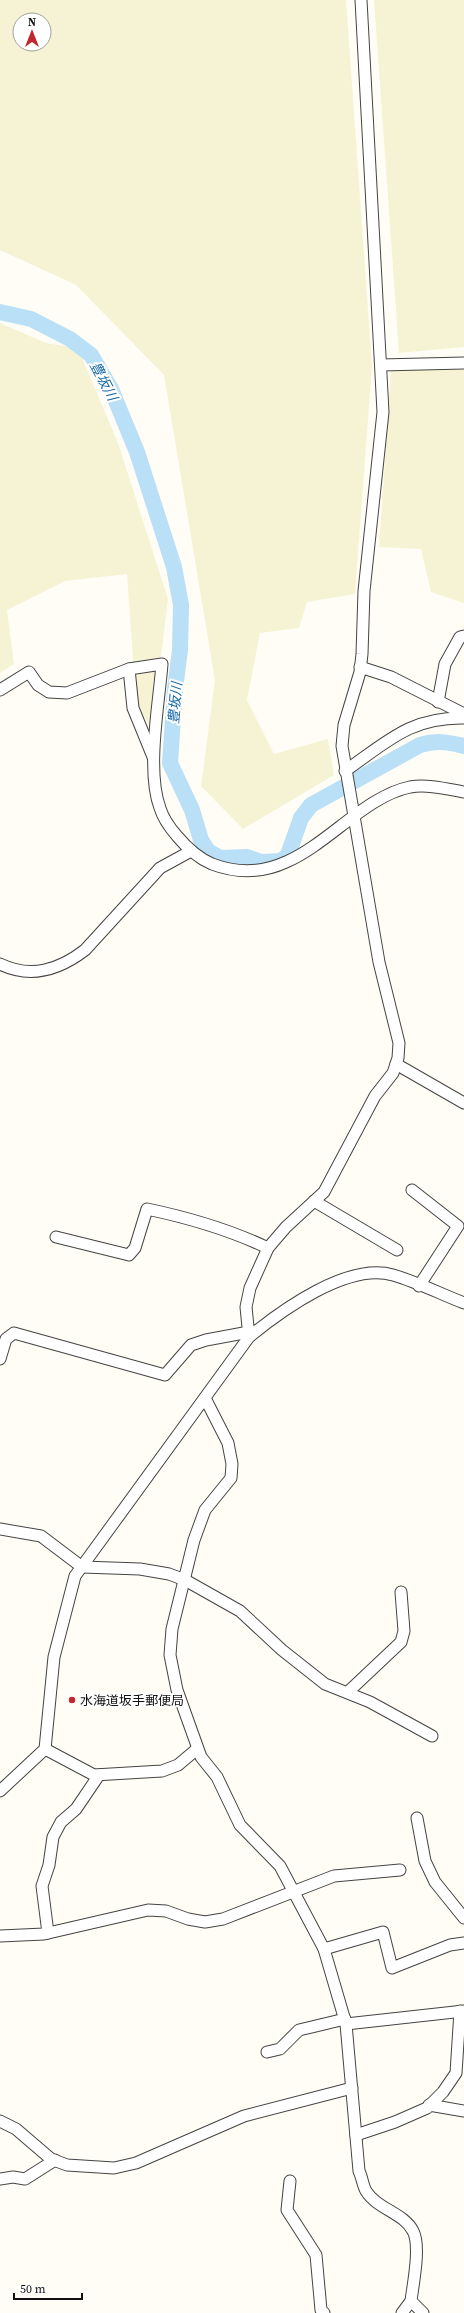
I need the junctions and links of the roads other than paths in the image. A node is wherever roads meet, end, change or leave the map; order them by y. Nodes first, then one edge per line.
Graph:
1 (361, 0) edge
2 (464, 363) edge
3 (381, 366) junction
4 (464, 636) edge
5 (360, 667) junction
6 (129, 669) junction
7 (0, 690) edge
8 (438, 702) junction
9 (464, 714) edge
10 (464, 718) edge
11 (154, 760) junction
12 (345, 773) junction
13 (464, 792) edge
14 (353, 816) junction
15 (191, 851) junction
16 (0, 964) edge
17 (396, 1064) junction
18 (464, 1103) edge
19 (412, 1190) dead end
20 (314, 1201) junction
21 (461, 1222) edge
22 (56, 1237) dead end
23 (268, 1248) junction
24 (397, 1250) dead end
25 (419, 1286) junction
26 (464, 1303) edge
27 (249, 1334) junction
28 (0, 1359) edge
29 (205, 1398) junction
30 (0, 1529) edge
31 (82, 1567) junction
32 (185, 1580) junction
33 (401, 1592) dead end
34 (348, 1692) junction
35 (432, 1736) dead end
36 (45, 1749) junction
37 (197, 1749) junction
38 (99, 1775) junction
39 (0, 1791) edge
40 (417, 1818) dead end
41 (400, 1870) dead end
42 (294, 1890) junction
43 (464, 1918) edge
44 (48, 1933) junction
45 (0, 1936) edge
46 (464, 1943) edge
47 (324, 1949) junction
48 (462, 2011) edge
49 (345, 2022) junction
50 (267, 2052) dead end
51 (352, 2088) junction
52 (429, 2105) junction
53 (464, 2111) edge
54 (0, 2120) edge
55 (356, 2135) junction
56 (55, 2160) junction
57 (0, 2179) edge
58 (290, 2180) dead end
59 (411, 2301) junction
60 (324, 2313) edge
61 (402, 2313) edge
62 (422, 2313) edge

1 - 3 street
2 - 3 street
3 - 5 street
4 - 8 street
5 - 8 street
5 - 12 street
6 - 7 street
6 - 11 street
6 - 11 street
8 - 9 street
10 - 12 street
11 - 15 street
12 - 14 street
13 - 14 street
14 - 15 street
14 - 17 street
15 - 16 street
17 - 18 street
17 - 20 street
19 - 21 street
20 - 23 street
20 - 24 street
21 - 25 street
22 - 23 street
23 - 27 street
25 - 26 street
25 - 27 street
27 - 28 street
27 - 29 street
29 - 31 street
29 - 32 street
30 - 31 street
31 - 32 street
31 - 36 street
32 - 34 street
32 - 37 street
33 - 34 street
34 - 35 street
36 - 38 street
36 - 39 street
37 - 38 street
37 - 42 street
38 - 44 street
40 - 43 street
41 - 42 street
42 - 44 street
42 - 47 street
44 - 45 street
46 - 47 street
47 - 49 street
48 - 49 street
48 - 52 street
49 - 50 street
49 - 51 street
51 - 55 street
51 - 56 street
52 - 53 street
52 - 55 street
54 - 56 street
55 - 59 street
56 - 57 street
58 - 60 street
59 - 61 street
59 - 62 street

